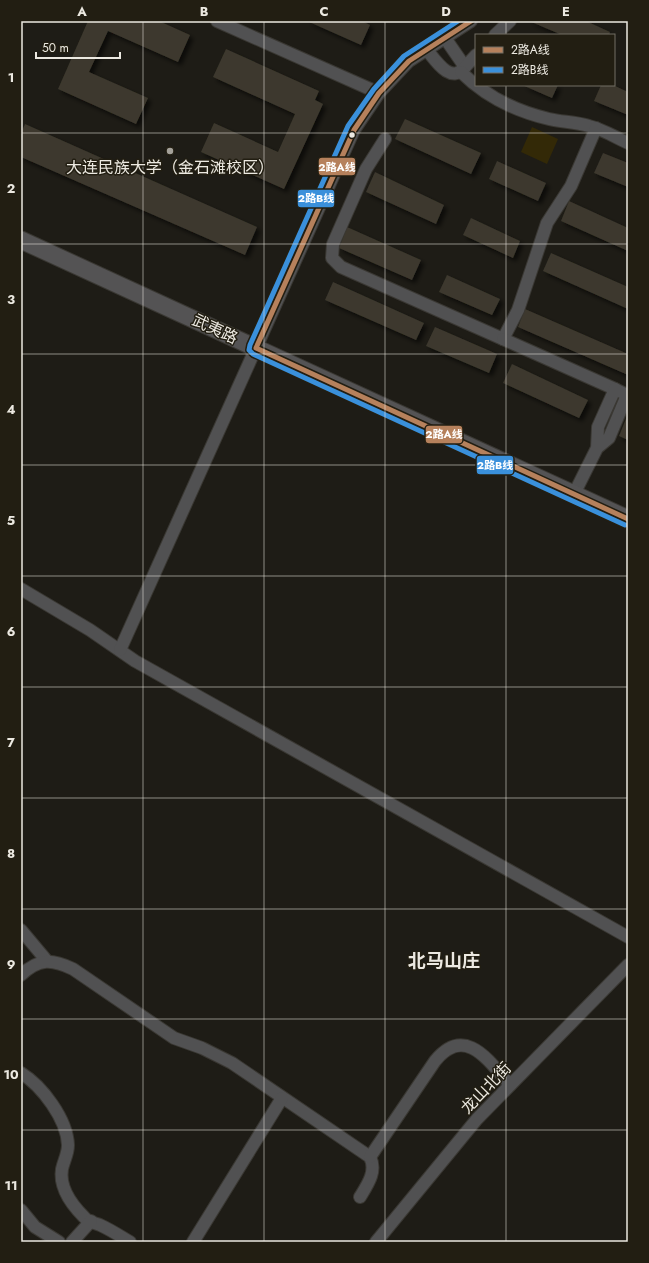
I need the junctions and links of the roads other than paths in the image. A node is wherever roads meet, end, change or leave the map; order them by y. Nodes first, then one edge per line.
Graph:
1 (217, 21) edge
2 (471, 21) edge
3 (510, 21) edge
4 (496, 34) edge
5 (445, 38) junction
6 (427, 50) junction
7 (475, 56) edge
8 (463, 70) junction
9 (475, 86) edge
10 (475, 86) edge
11 (379, 93) junction
12 (596, 128) junction
13 (385, 139) dead end
14 (628, 143) edge
15 (21, 240) edge
16 (503, 339) junction
17 (256, 348) junction
18 (615, 389) junction
19 (628, 395) edge
20 (597, 448) junction
21 (574, 494) junction
22 (628, 519) edge
23 (21, 588) edge
24 (120, 650) junction
25 (21, 930) edge
26 (628, 937) edge
27 (47, 960) junction
28 (628, 965) edge
29 (21, 975) edge
30 (21, 1073) edge
31 (510, 1085) junction
32 (282, 1098) junction
33 (370, 1157) junction
34 (360, 1197) dead end
35 (21, 1210) edge
36 (91, 1221) junction
37 (59, 1242) edge
38 (72, 1242) edge
39 (130, 1242) edge
40 (193, 1242) edge
41 (376, 1242) edge

1 - 11 street
2 - 5 street
3 - 4 street
5 - 6 street
5 - 8 street
6 - 8 street
6 - 11 street
7 - 8 street
8 - 10 street
9 - 12 street
11 - 17 street
12 - 14 street
12 - 16 street
13 - 16 street
15 - 17 main road, 武夷路
16 - 18 street
17 - 21 main road, 武夷路
17 - 24 street
18 - 19 street
18 - 20 street
19 - 20 street
20 - 21 street
21 - 22 main road, 武夷路
23 - 24 street
24 - 26 street
25 - 27 street
27 - 29 street
27 - 32 street
28 - 31 street, 龙山北街
30 - 36 street
31 - 33 street
31 - 41 street, 龙山北街
32 - 33 street
32 - 40 street
33 - 34 street
35 - 37 street
36 - 38 street
36 - 39 street

